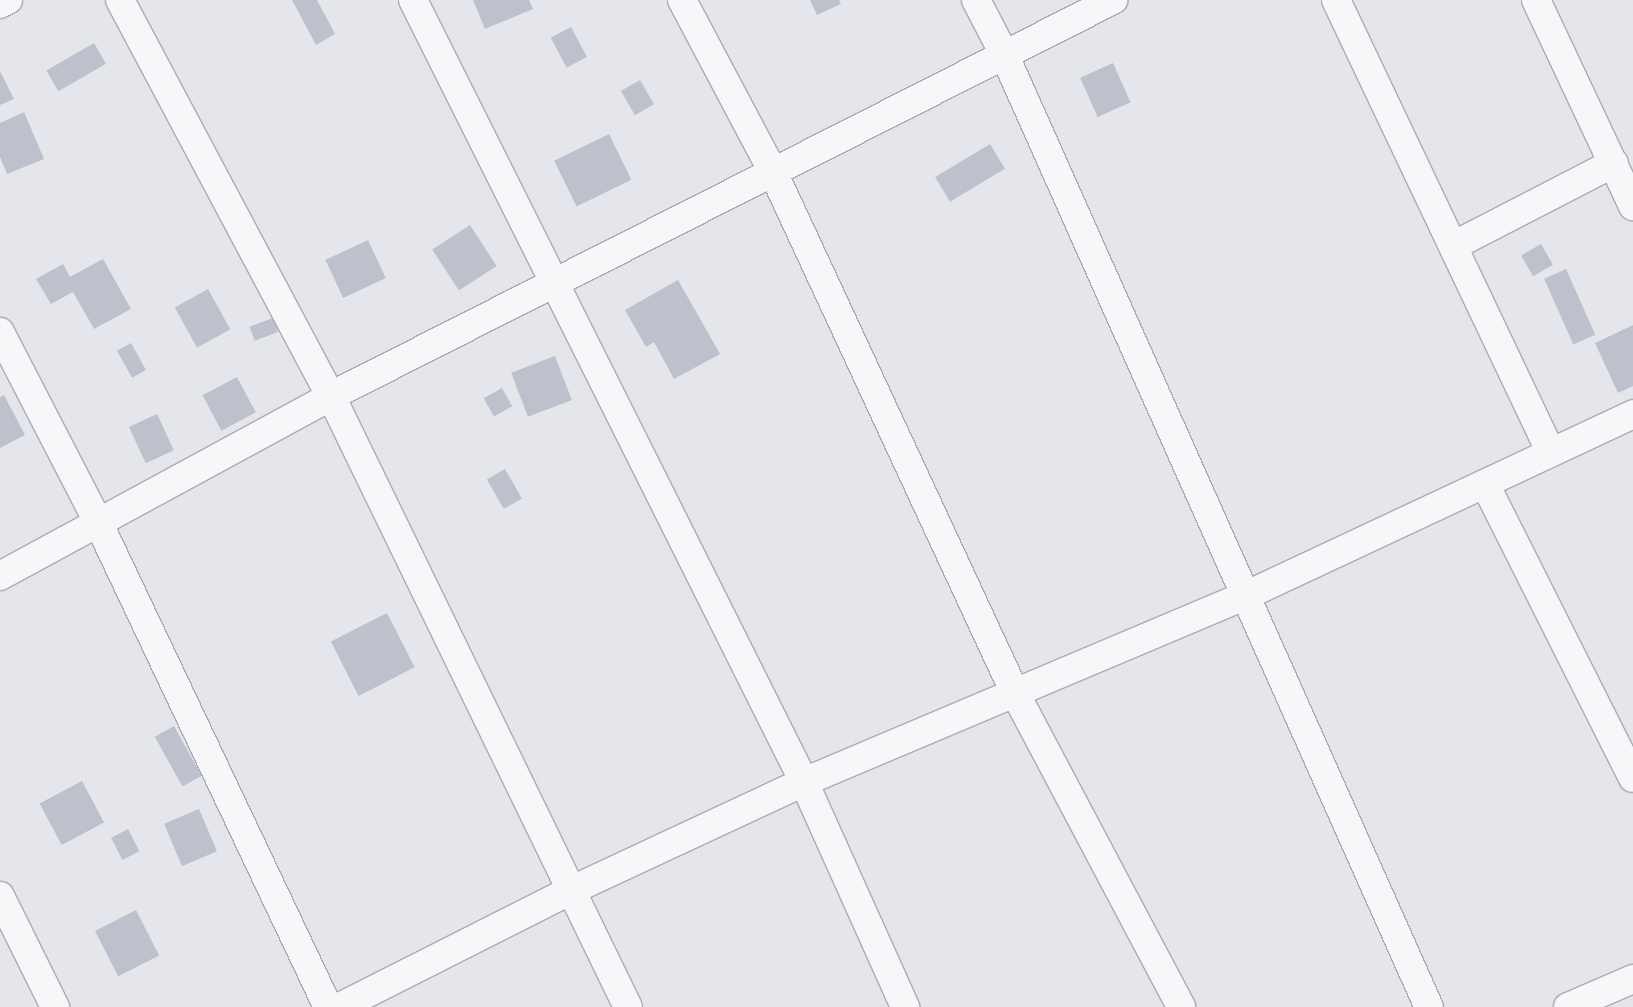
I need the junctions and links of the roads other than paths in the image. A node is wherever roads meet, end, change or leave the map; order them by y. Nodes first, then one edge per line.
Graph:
1 (8, 0) edge
2 (120, 0) edge
3 (413, 0) edge
4 (682, 0) edge
5 (976, 0) edge
6 (1113, 0) edge
7 (1336, 0) edge
8 (1536, 0) edge
9 (0, 4) edge
10 (1004, 54) junction
11 (1614, 163) junction
12 (772, 172) junction
13 (1633, 206) edge
14 (1453, 246) junction
15 (556, 280) junction
16 (0, 332) edge
17 (331, 396) junction
18 (1633, 414) edge
19 (1551, 453) junction
20 (1485, 484) junction
21 (98, 522) junction
22 (0, 576) edge
23 (1245, 596) junction
24 (1015, 693) junction
25 (1633, 778) edge
26 (804, 782) junction
27 (570, 891) junction
28 (0, 896) edge
29 (1633, 978) edge
30 (55, 1007) edge
31 (328, 1007) edge
32 (340, 1007) edge
33 (628, 1007) edge
34 (905, 1007) edge
35 (1181, 1007) edge
36 (1429, 1007) edge
37 (1568, 1007) edge

1 - 9 street
2 - 17 street
3 - 15 street
4 - 12 street
5 - 10 street
6 - 10 street
7 - 14 street
8 - 11 street
10 - 12 street
10 - 23 street
11 - 13 street
11 - 14 street
12 - 15 street
12 - 24 street
14 - 19 street
15 - 17 street
15 - 26 street
16 - 21 street
17 - 21 street
17 - 27 street
18 - 19 street
19 - 20 street
20 - 23 street
20 - 25 street
21 - 22 street
21 - 31 street
23 - 24 street
23 - 36 street
24 - 26 street
24 - 35 street
26 - 27 street
26 - 34 street
27 - 32 street
27 - 33 street
28 - 30 street
29 - 37 street

